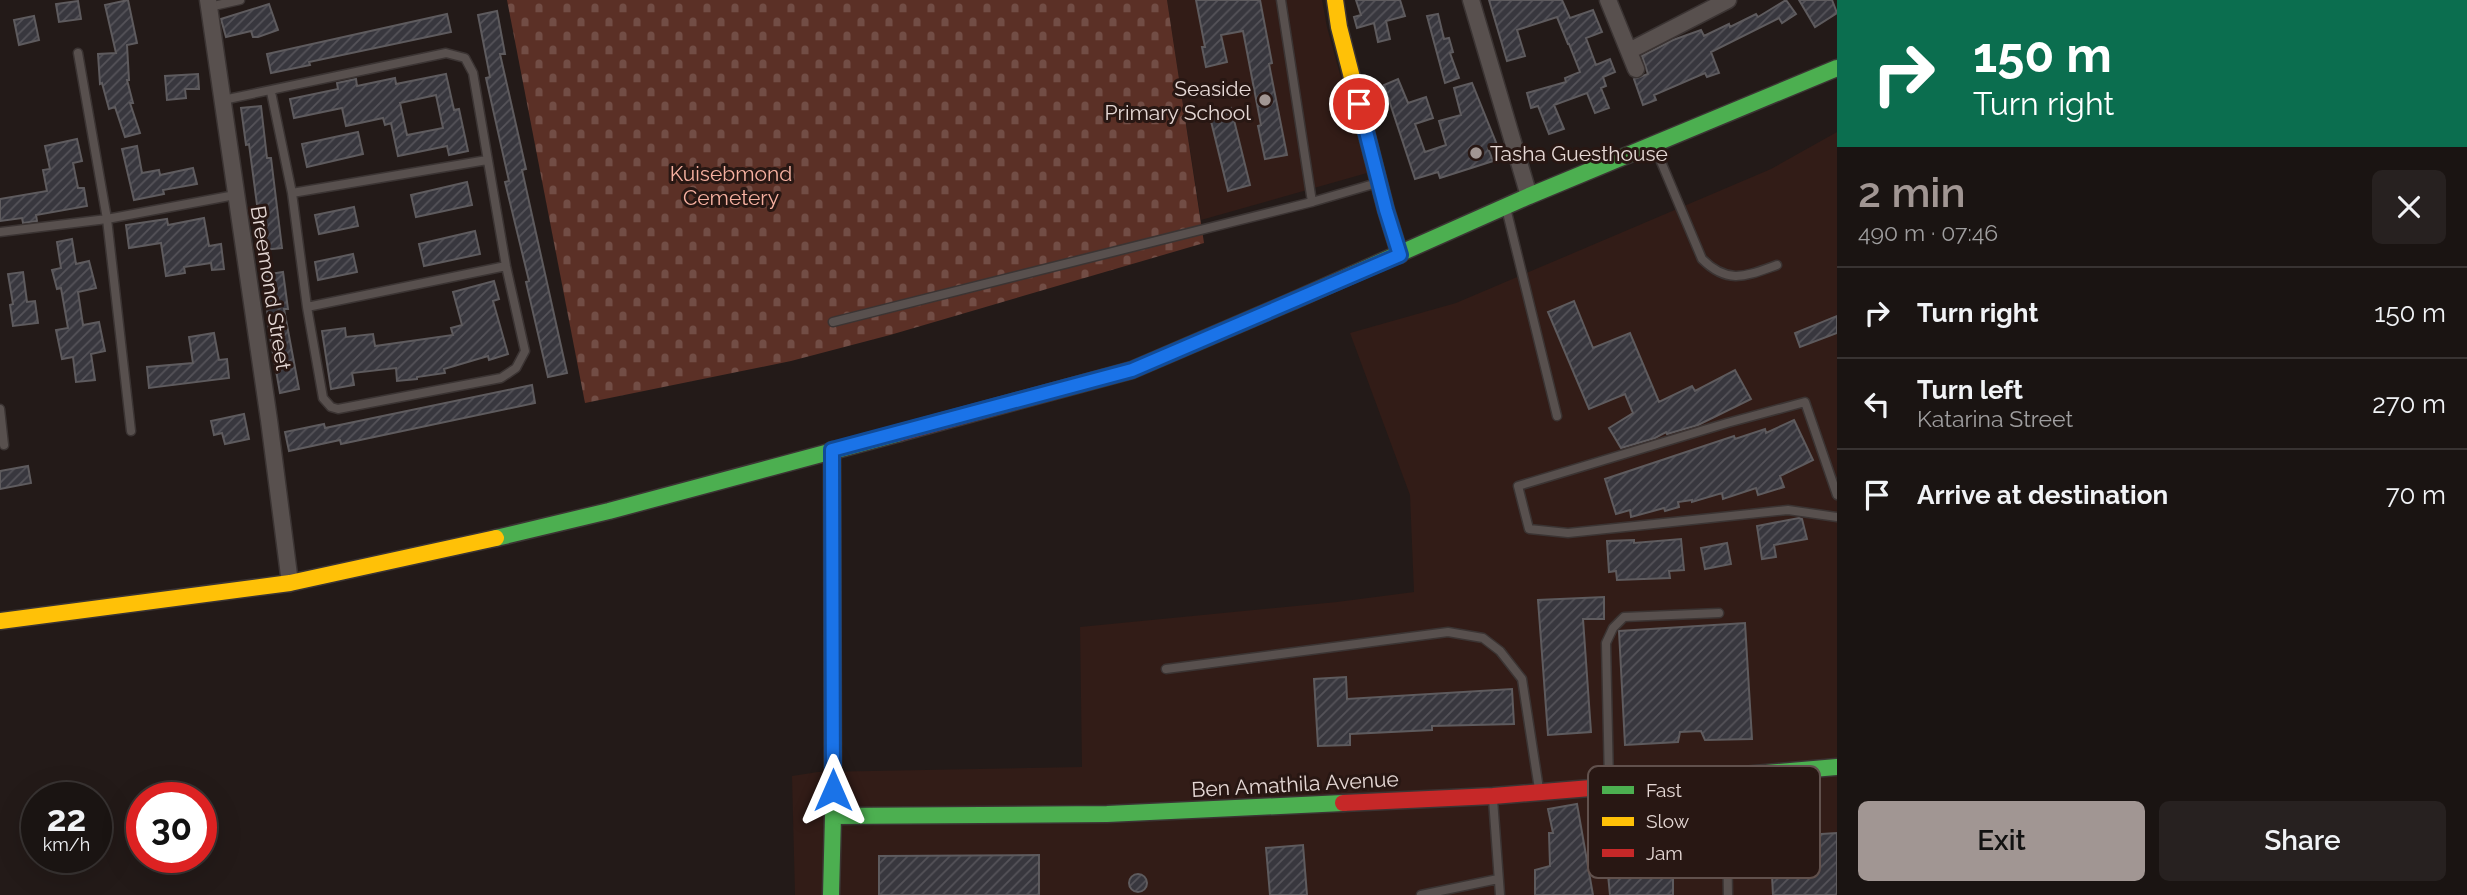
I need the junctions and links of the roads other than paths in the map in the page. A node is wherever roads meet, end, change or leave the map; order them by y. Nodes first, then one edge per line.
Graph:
1 (240, 0) edge
2 (1281, 0) edge
3 (1335, 0) edge
4 (1471, 0) edge
5 (1608, 0) edge
6 (1728, 0) edge
7 (209, 4) edge
8 (1629, 51) junction
9 (78, 53) dead end
10 (1837, 68) edge
11 (1636, 69) dead end
12 (271, 92) junction
13 (223, 100) junction
14 (1654, 145) junction
15 (487, 160) junction
16 (1380, 182) junction
17 (292, 193) junction
18 (235, 195) junction
19 (1529, 196) junction
20 (1312, 202) junction
21 (1505, 206) junction
22 (107, 219) junction
23 (0, 232) edge
24 (1400, 255) junction
25 (1777, 265) dead end
26 (506, 266) junction
27 (307, 307) junction
28 (833, 323) dead end
29 (0, 409) edge
30 (1557, 416) dead end
31 (131, 431) dead end
32 (5, 444) dead end
33 (832, 450) junction
34 (1837, 495) edge
35 (1837, 517) edge
36 (290, 583) junction
37 (1719, 613) dead end
38 (0, 621) edge
39 (1166, 669) dead end
40 (1609, 766) edge
41 (1588, 788) edge
42 (1540, 792) junction
43 (1493, 796) junction
44 (833, 816) junction
45 (1498, 879) junction
46 (831, 895) edge
47 (1421, 895) edge
48 (1500, 895) edge

1 - 7 lane
2 - 20 lane
3 - 16 street
4 - 19 street
5 - 8 street
6 - 8 street
7 - 13 street, Breemond Street
8 - 11 street
9 - 22 lane
10 - 14 street
12 - 13 lane
12 - 15 lane
12 - 17 lane
13 - 18 street, Breemond Street
14 - 19 street
14 - 25 lane
15 - 17 lane
15 - 26 lane
16 - 20 lane
16 - 24 street
17 - 27 lane
18 - 22 lane
18 - 36 street, Breemond Street
19 - 21 street
20 - 28 lane
21 - 24 street
21 - 30 lane
22 - 23 lane
22 - 31 lane
24 - 33 street
26 - 27 lane
26 - 27 lane
29 - 32 lane
33 - 36 street
33 - 44 street
34 - 35 lane
36 - 38 street
37 - 40 lane
39 - 42 lane
41 - 42 street, Ben Amathila Avenue
42 - 43 street, Ben Amathila Avenue
43 - 44 street, Ben Amathila Avenue
43 - 45 lane
44 - 46 street
45 - 47 lane
45 - 48 lane

